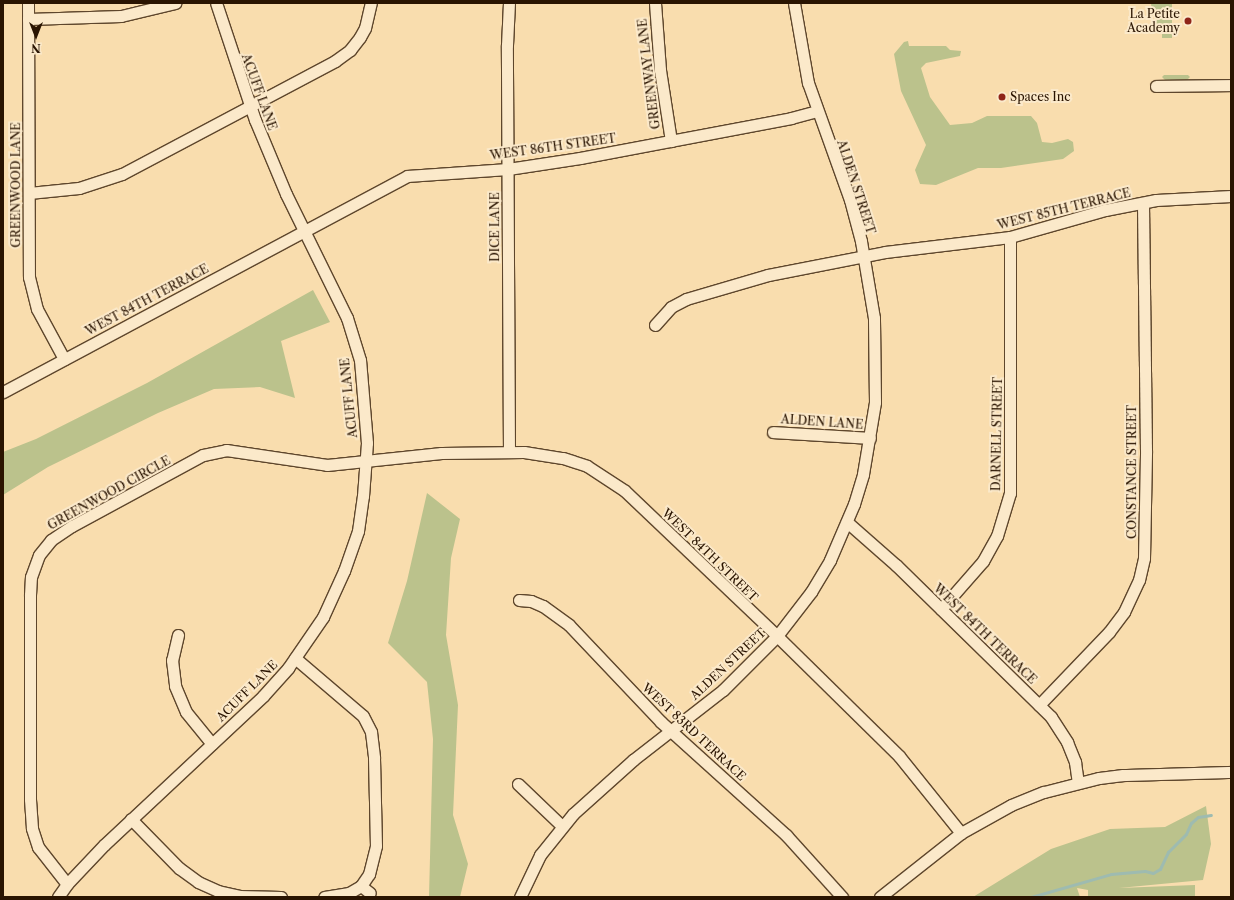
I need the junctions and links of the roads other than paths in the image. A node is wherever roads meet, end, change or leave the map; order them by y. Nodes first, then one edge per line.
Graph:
1 (28, 3) edge
2 (174, 3) edge
3 (216, 3) edge
4 (371, 3) edge
5 (509, 3) edge
6 (655, 3) edge
7 (794, 3) edge
8 (28, 19) junction
9 (1231, 85) edge
10 (1156, 86) dead end
11 (250, 107) junction
12 (817, 111) junction
13 (671, 141) junction
14 (508, 169) junction
15 (29, 193) junction
16 (1231, 196) edge
17 (1143, 203) junction
18 (303, 231) junction
19 (1010, 238) junction
20 (864, 256) junction
21 (655, 325) dead end
22 (64, 359) junction
23 (3, 392) edge
24 (773, 432) dead end
25 (870, 438) junction
26 (509, 452) junction
27 (366, 462) junction
28 (847, 522) junction
29 (520, 600) dead end
30 (941, 609) junction
31 (178, 635) dead end
32 (777, 636) junction
33 (295, 658) junction
34 (1039, 705) junction
35 (671, 731) junction
36 (212, 744) junction
37 (1231, 772) edge
38 (1078, 783) junction
39 (518, 784) dead end
40 (131, 819) junction
41 (562, 826) junction
42 (961, 832) junction
43 (67, 884) junction
44 (58, 897) edge
45 (281, 897) edge
46 (324, 897) edge
47 (520, 897) edge
48 (842, 897) edge
49 (880, 897) edge

1 - 8 street, GREENWOOD LANE
2 - 8 street
3 - 11 street, ACUFF LANE
4 - 11 street
5 - 14 street, DICE LANE
6 - 13 street, GREENWAY LANE
7 - 12 street, ALDEN STREET
8 - 15 street, GREENWOOD LANE
9 - 10 street
11 - 15 street
11 - 18 street, ACUFF LANE
12 - 13 street, WEST 86TH STREET
12 - 20 street, ALDEN STREET
13 - 14 street, WEST 86TH STREET
14 - 18 street, WEST 86TH STREET
14 - 26 street, DICE LANE
15 - 22 street, GREENWOOD LANE
16 - 17 street, WEST 85TH TERRACE
17 - 19 street, WEST 85TH TERRACE
17 - 34 street, CONSTANCE STREET
18 - 22 street, WEST 84TH TERRACE
18 - 27 street, ACUFF LANE
19 - 20 street, WEST 85TH TERRACE
19 - 30 street, DARNELL STREET
20 - 21 street, WEST 85TH TERRACE
20 - 25 street, ALDEN STREET
22 - 23 street, WEST 84TH TERRACE
24 - 25 street, ALDEN LANE
25 - 28 street, ALDEN STREET
26 - 27 street, WEST 84TH STREET
26 - 32 street, WEST 84TH STREET
27 - 33 street, ACUFF LANE
27 - 43 street, GREENWOOD CIRCLE
28 - 30 street, WEST 84TH TERRACE
28 - 32 street, ALDEN STREET
29 - 35 street, WEST 83RD TERRACE
30 - 34 street, WEST 84TH TERRACE
31 - 36 street
32 - 35 street, ALDEN STREET
32 - 42 street, WEST 84TH STREET
33 - 36 street, ACUFF LANE
33 - 46 street
34 - 38 street, WEST 84TH TERRACE
35 - 41 street, ALDEN STREET
35 - 48 street, WEST 83RD TERRACE
36 - 40 street, ACUFF LANE
37 - 38 street
38 - 42 street
39 - 41 street
40 - 43 street, ACUFF LANE
40 - 45 street
41 - 47 street, ALDEN STREET
42 - 49 street
43 - 44 street, ACUFF LANE

